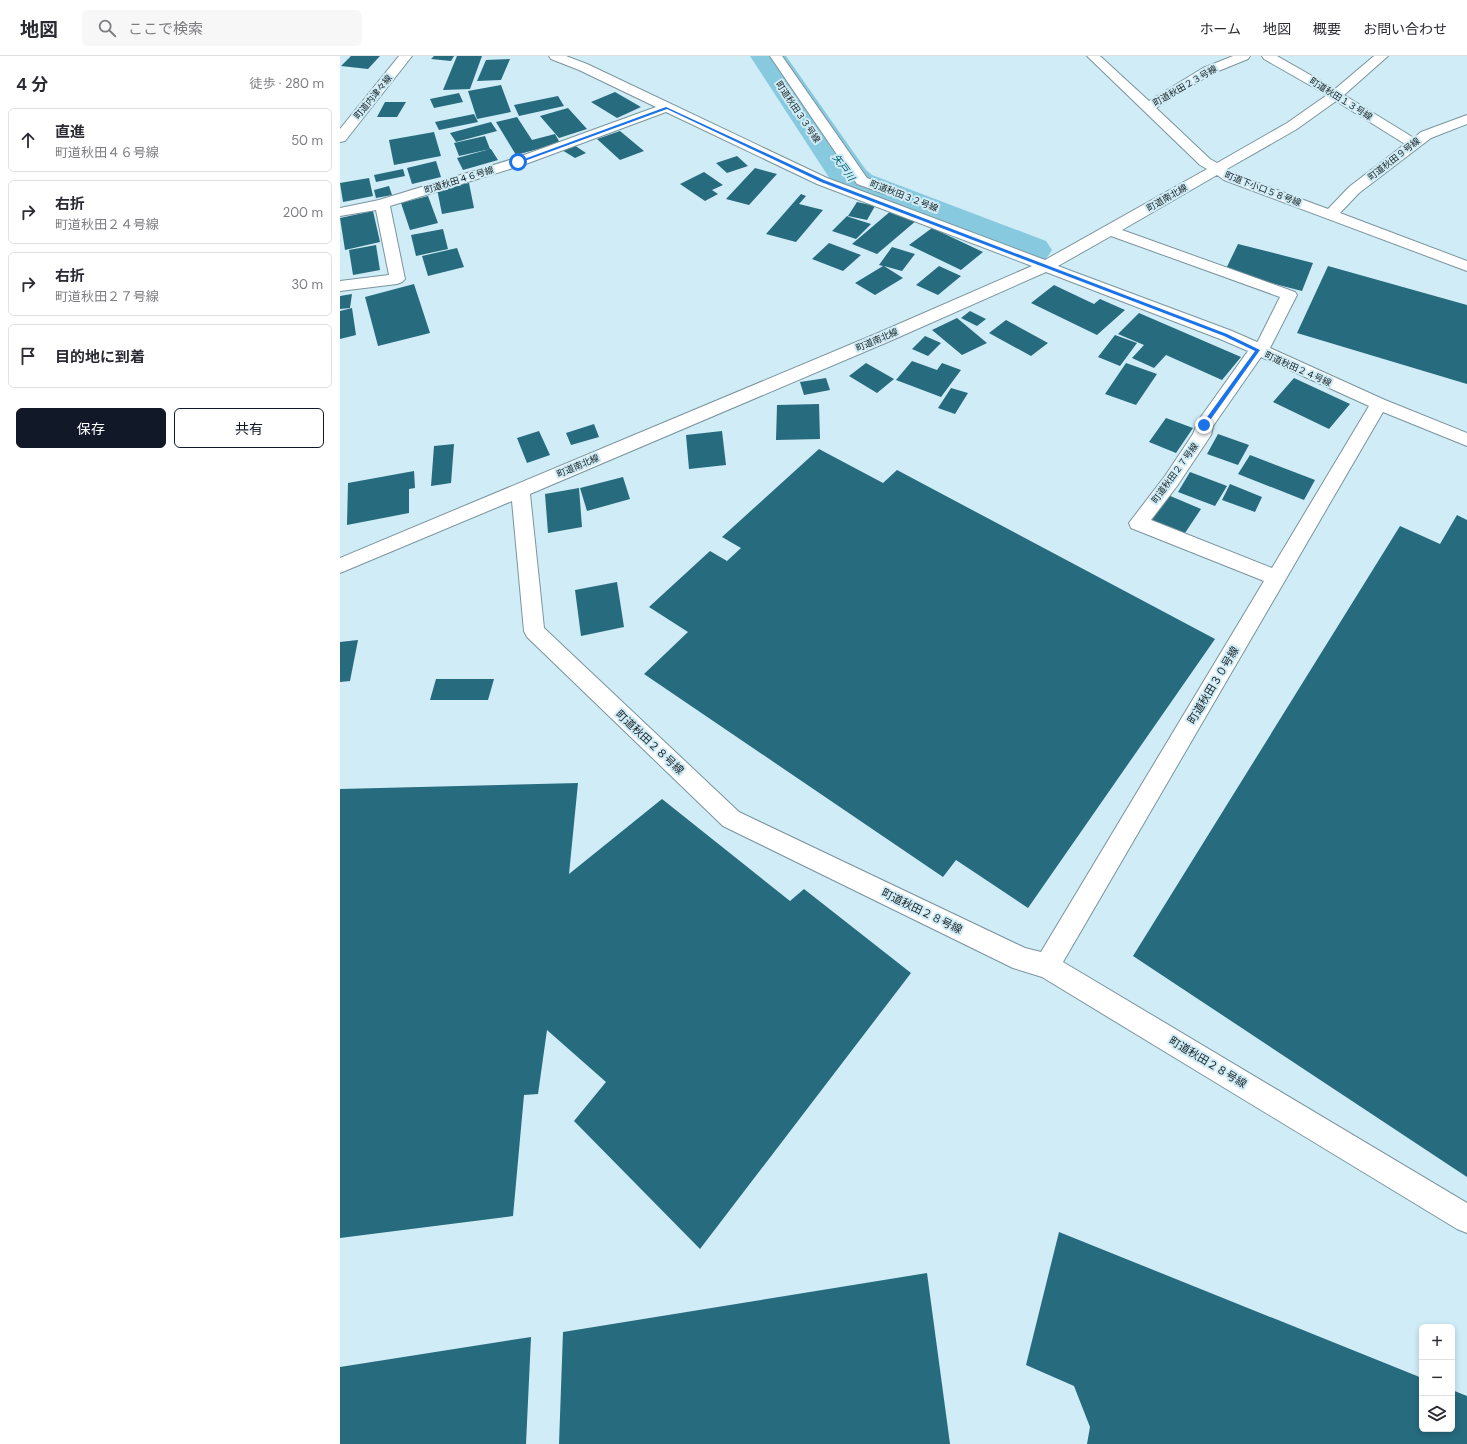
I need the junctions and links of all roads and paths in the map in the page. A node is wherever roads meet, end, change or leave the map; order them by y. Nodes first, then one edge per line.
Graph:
1 (406, 56) edge
2 (555, 56) edge
3 (776, 56) edge
4 (1093, 56) edge
5 (1244, 56) edge
6 (1268, 56) edge
7 (1382, 56) edge
8 (1336, 95) junction
9 (667, 107) junction
10 (1147, 108) junction
11 (1467, 119) edge
12 (340, 138) edge
13 (1414, 144) junction
14 (1216, 170) junction
15 (900, 195) dead end
16 (382, 204) junction
17 (340, 212) edge
18 (1331, 214) junction
19 (1110, 231) junction
20 (1053, 257) junction
21 (1467, 266) edge
22 (340, 286) edge
23 (1258, 350) junction
24 (1379, 404) junction
25 (1467, 440) edge
26 (520, 490) junction
27 (340, 566) edge
28 (1276, 578) junction
29 (1047, 966) junction
30 (1467, 1219) edge

1 - 12 street, 町道内津々線
2 - 9 street, 町道秋田２４号線
3 - 15 street, 町道秋田３２号線
4 - 10 street, 町道下小口５８号線
5 - 10 street, 町道秋田２３号線
6 - 8 street, 町道秋田１３号線
7 - 8 street, 町道南北線
8 - 13 street, 町道秋田１３号線
8 - 14 street, 町道南北線
9 - 16 street, 町道秋田４６号線
9 - 20 street, 町道秋田２４号線
10 - 14 street, 町道下小口５８号線
11 - 13 street, 町道秋田９号線
13 - 18 street, 町道秋田９号線
14 - 18 street, 町道下小口５８号線
14 - 19 street, 町道南北線
16 - 17 street, 町道秋田４６号線
16 - 22 street
18 - 21 street, 町道下小口５８号線
19 - 20 street, 町道南北線
19 - 23 street, 町道秋田２７号線
20 - 23 street, 町道秋田２４号線
20 - 26 street, 町道南北線
23 - 24 street, 町道秋田２４号線
23 - 28 street, 町道秋田２７号線
24 - 25 street, 町道秋田２４号線
24 - 28 street, 町道秋田３０号線
26 - 27 street, 町道南北線
26 - 29 street, 町道秋田２８号線
28 - 29 street, 町道秋田３０号線
29 - 30 street, 町道秋田２８号線

